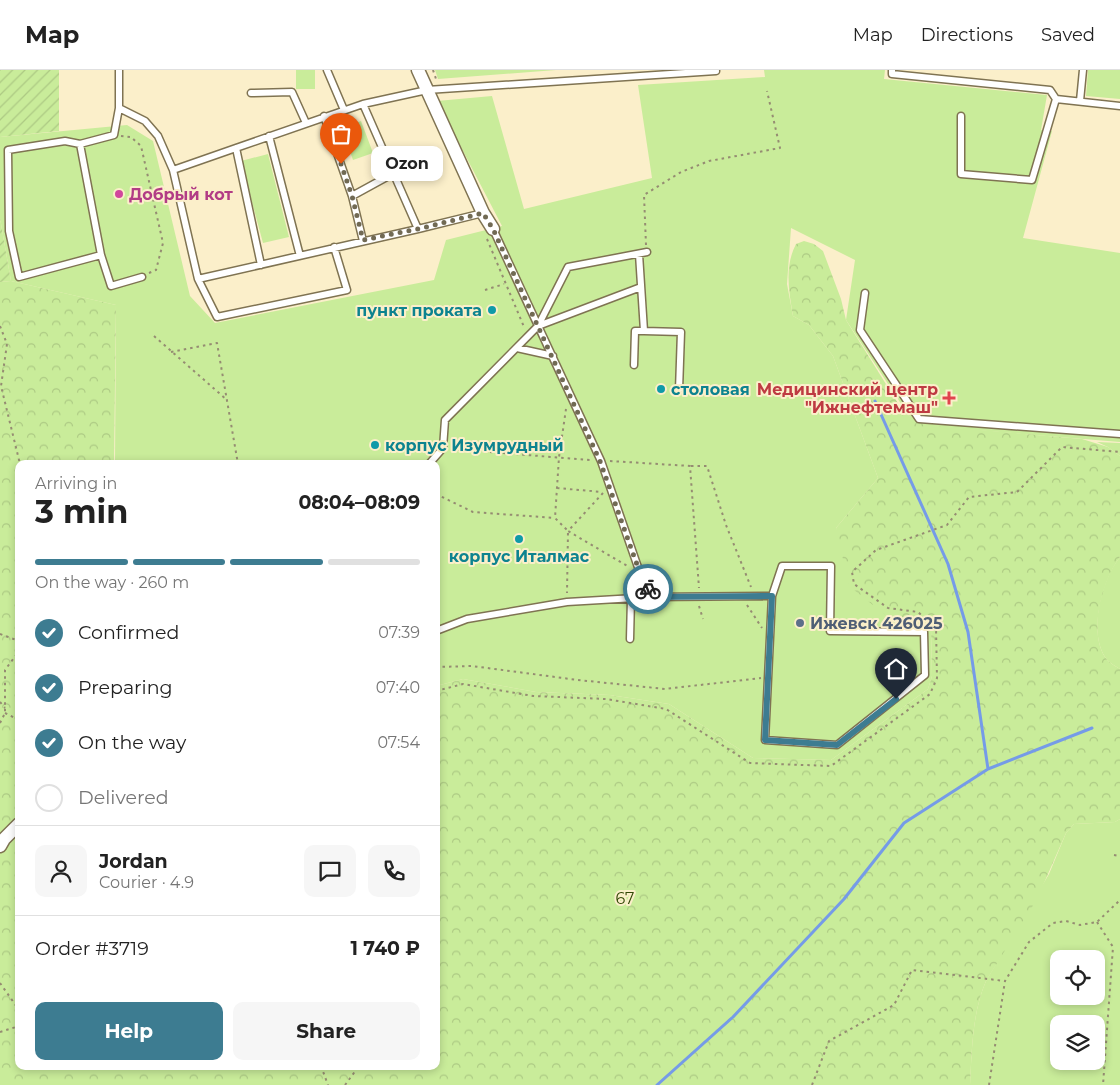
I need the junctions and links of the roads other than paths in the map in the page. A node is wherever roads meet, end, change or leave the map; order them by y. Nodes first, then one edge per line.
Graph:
1 (119, 70) edge
2 (327, 70) edge
3 (418, 70) edge
4 (716, 70) edge
5 (892, 70) edge
6 (1082, 70) edge
7 (427, 90) junction
8 (250, 93) dead end
9 (1056, 99) junction
10 (1080, 102) junction
11 (364, 104) junction
12 (1120, 106) edge
13 (120, 108) junction
14 (344, 110) junction
15 (324, 116) junction
16 (960, 116) dead end
17 (306, 123) junction
18 (269, 136) junction
19 (80, 144) junction
20 (236, 148) junction
21 (172, 170) junction
22 (394, 173) junction
23 (352, 196) junction
24 (483, 213) junction
25 (418, 229) junction
26 (488, 230) joint
27 (363, 240) junction
28 (334, 247) junction
29 (647, 252) road end
30 (639, 254) junction
31 (102, 255) junction
32 (300, 256) junction
33 (260, 265) junction
34 (142, 277) road end
35 (198, 279) junction
36 (641, 287) junction
37 (866, 293) dead end
38 (538, 326) junction
39 (644, 331) junction
40 (517, 348) junction
41 (552, 356) junction
42 (634, 365) dead end
43 (679, 390) dead end
44 (1120, 434) edge
45 (432, 460) edge
46 (772, 596) junction
47 (652, 597) junction
48 (631, 598) junction
49 (440, 629) edge
50 (630, 639) dead end
51 (15, 828) edge
52 (0, 846) edge

1 - 13 lane
2 - 14 lane
3 - 7 street
4 - 7 lane
5 - 9 lane
6 - 10 lane
7 - 11 lane
7 - 24 street
8 - 17 lane
9 - 10 lane
9 - 16 lane
10 - 12 lane
11 - 14 lane
11 - 22 lane
13 - 19 lane
13 - 21 lane
14 - 15 lane
15 - 17 lane
15 - 23 lane
17 - 18 lane
18 - 20 lane
18 - 32 lane
19 - 31 lane
19 - 31 lane
20 - 21 lane
20 - 33 lane
21 - 35 lane
22 - 23 lane
22 - 25 lane
23 - 27 lane
24 - 25 lane
24 - 26 street
25 - 27 lane
26 - 38 lane
27 - 28 lane
28 - 32 lane
28 - 35 lane
29 - 30 lane
30 - 36 lane
30 - 38 lane
31 - 34 lane
32 - 33 lane
33 - 35 lane
36 - 38 lane
36 - 39 lane
37 - 44 lane
38 - 40 lane
38 - 41 lane
39 - 42 lane
39 - 43 lane
40 - 41 lane
40 - 45 lane
41 - 47 lane
46 - 46 lane
46 - 47 lane
47 - 48 lane
48 - 49 lane
48 - 50 lane
51 - 52 street

